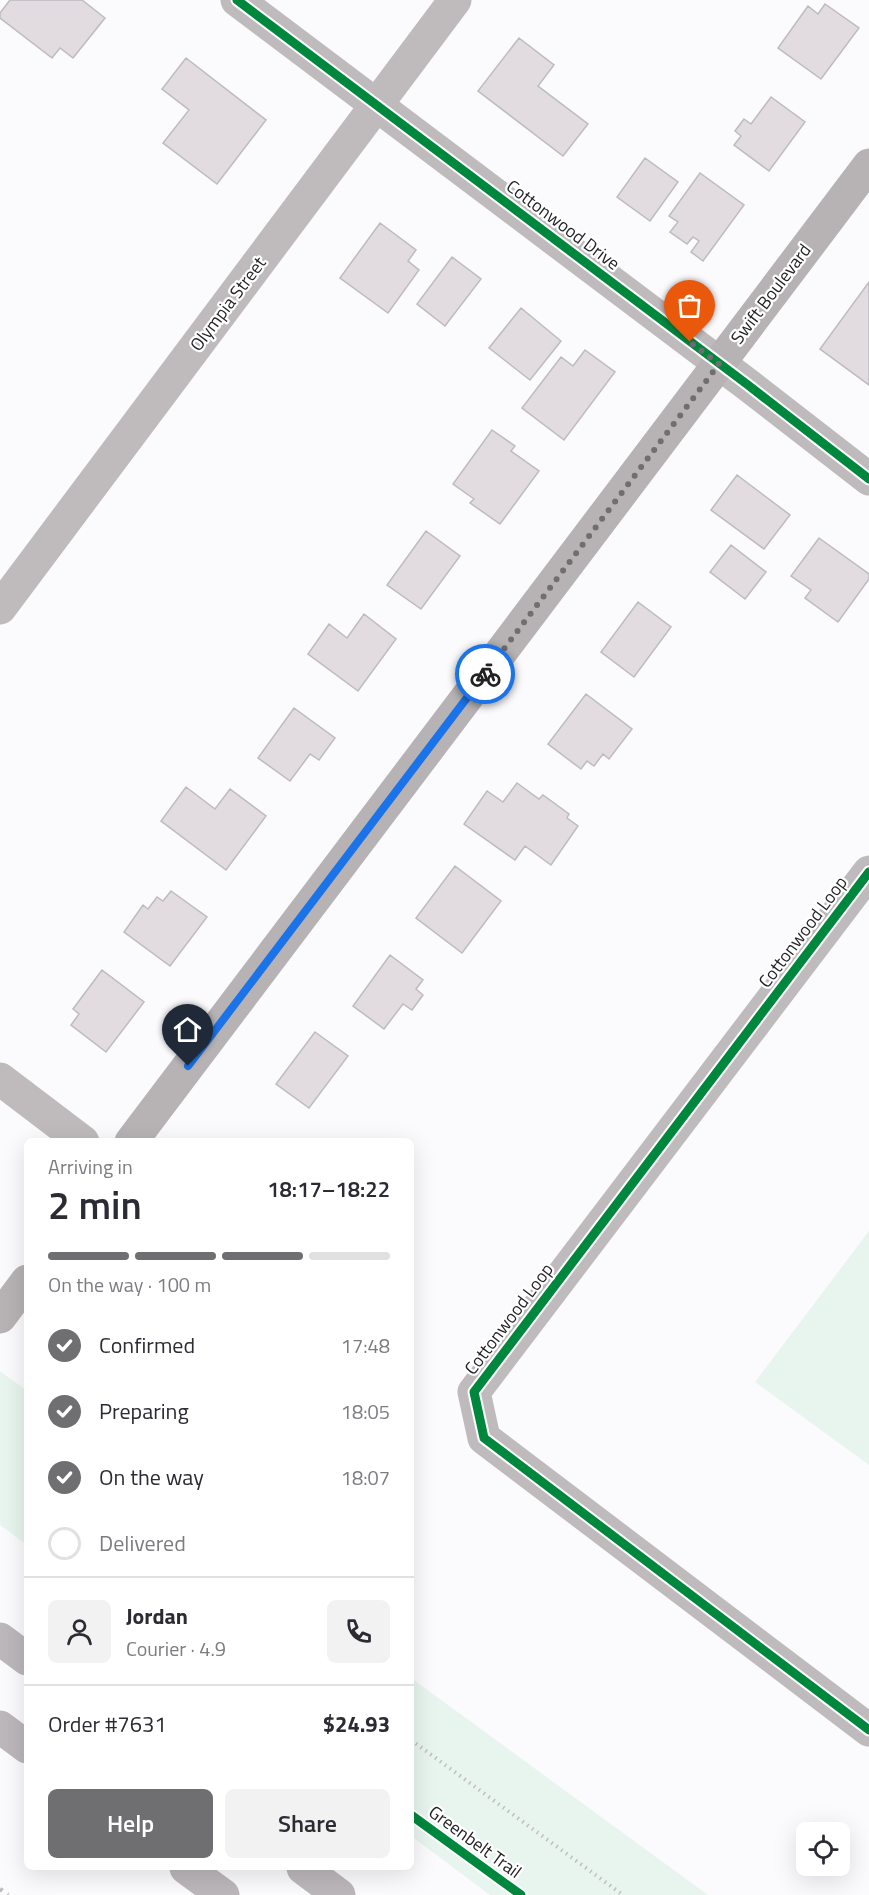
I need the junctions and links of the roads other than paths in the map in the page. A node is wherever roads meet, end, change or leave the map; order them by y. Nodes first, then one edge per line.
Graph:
1 (237, 0) edge
2 (455, 0) edge
3 (377, 106) junction
4 (869, 165) edge
5 (719, 364) junction
6 (869, 479) edge
7 (0, 608) edge
8 (869, 872) edge
9 (0, 1079) edge
10 (78, 1138) edge
11 (134, 1138) edge
12 (24, 1285) edge
13 (0, 1317) edge
14 (0, 1639) edge
15 (24, 1657) edge
16 (0, 1727) edge
17 (869, 1730) edge
18 (24, 1745) edge
19 (189, 1870) edge
20 (306, 1870) edge
21 (223, 1895) edge
22 (339, 1895) edge

1 - 3 street, Cottonwood Drive
2 - 3 street, Olympia Street
3 - 5 street, Cottonwood Drive
3 - 7 street, Olympia Street
4 - 5 main road, Swift Boulevard
5 - 6 street, Cottonwood Drive
5 - 11 main road, Swift Boulevard
8 - 17 street, Cottonwood Loop
9 - 10 street
12 - 13 main road
14 - 15 highway
16 - 18 highway
19 - 21 highway
20 - 22 highway

